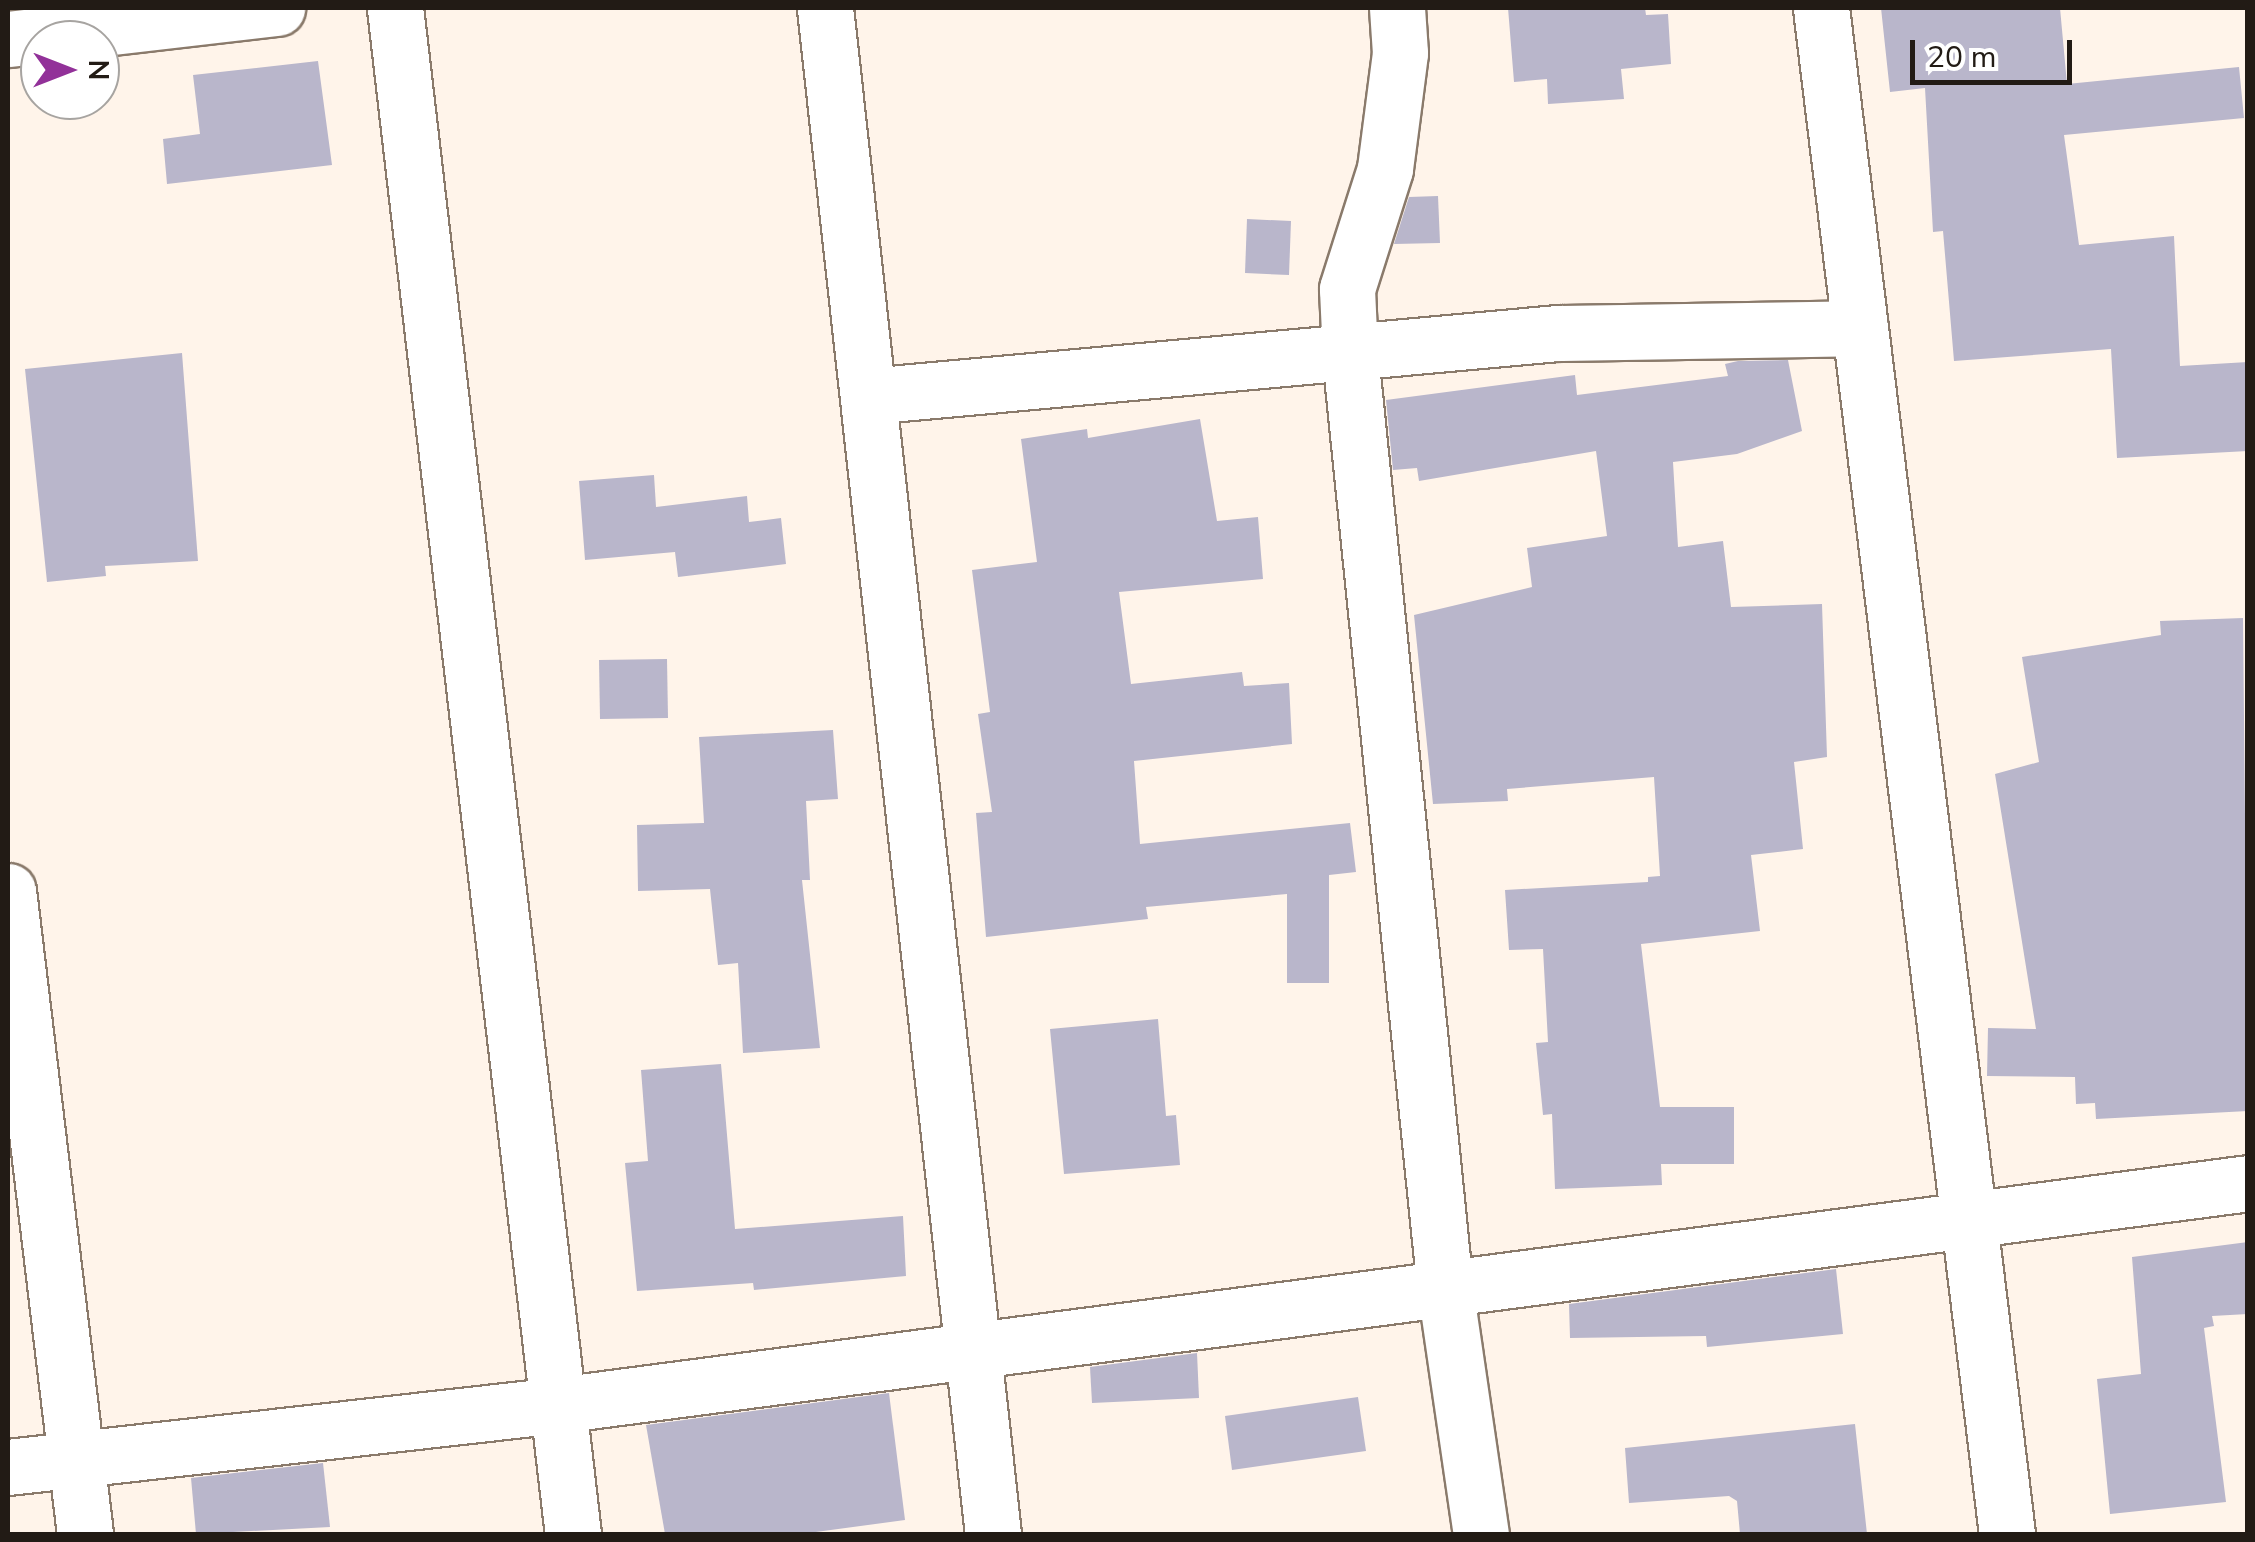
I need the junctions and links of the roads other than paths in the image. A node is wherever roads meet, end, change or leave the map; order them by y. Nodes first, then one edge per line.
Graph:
1 (277, 8) edge
2 (395, 8) edge
3 (825, 8) edge
4 (1397, 8) edge
5 (1821, 8) edge
6 (8, 39) edge
7 (1860, 328) junction
8 (1350, 355) junction
9 (868, 396) junction
10 (8, 891) edge
11 (2248, 1182) edge
12 (1969, 1220) junction
13 (1446, 1288) junction
14 (973, 1350) junction
15 (558, 1405) junction
16 (75, 1457) junction
17 (8, 1467) edge
18 (85, 1534) edge
19 (573, 1534) edge
20 (993, 1534) edge
21 (1481, 1534) edge
22 (2007, 1534) edge

1 - 6 street
2 - 15 street
3 - 9 street
4 - 8 street
5 - 7 street
7 - 8 street
7 - 12 street
8 - 9 street
8 - 13 street
9 - 14 street
10 - 16 street
11 - 12 street
12 - 13 street
12 - 22 street
13 - 14 street
13 - 21 street
14 - 15 street
14 - 20 street
15 - 16 street
15 - 19 street
16 - 17 street
16 - 18 street

